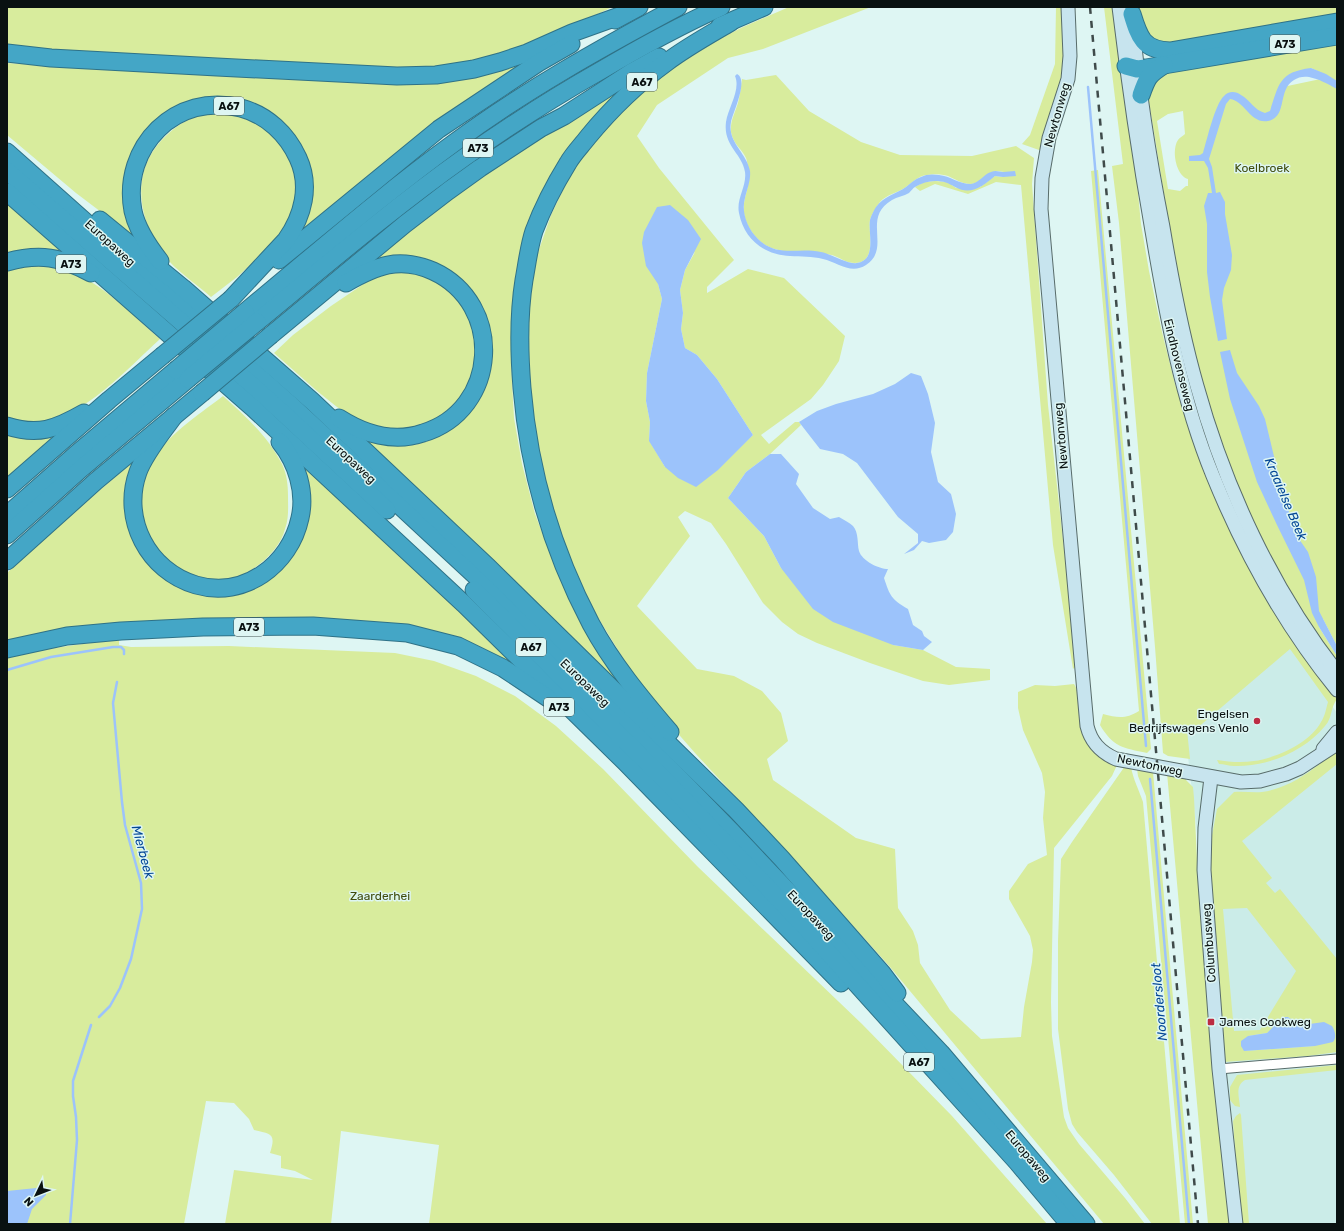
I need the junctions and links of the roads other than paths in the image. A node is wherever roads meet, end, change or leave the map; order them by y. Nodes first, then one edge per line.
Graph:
1 (678, 7) edge
2 (721, 7) edge
3 (764, 7) edge
4 (1068, 7) edge
5 (1127, 9) edge
6 (632, 11) edge
7 (731, 22) junction
8 (1337, 22) edge
9 (1337, 36) edge
10 (1182, 49) junction
11 (7, 54) edge
12 (1133, 65) junction
13 (1164, 65) junction
14 (1141, 95) junction
15 (11, 162) edge
16 (7, 192) edge
17 (7, 262) edge
18 (183, 288) junction
19 (128, 298) junction
20 (231, 299) junction
21 (312, 301) junction
22 (251, 317) junction
23 (182, 374) junction
24 (108, 400) junction
25 (312, 401) junction
26 (252, 407) junction
27 (174, 416) junction
28 (7, 426) edge
29 (7, 489) edge
30 (7, 515) edge
31 (7, 535) edge
32 (7, 561) edge
33 (7, 649) edge
34 (1337, 672) edge
35 (1337, 690) edge
36 (1337, 732) edge
37 (1337, 744) edge
38 (1321, 754) junction
39 (625, 762) junction
40 (1211, 778) junction
41 (736, 810) junction
42 (941, 1053) junction
43 (1337, 1059) edge
44 (1219, 1069) junction
45 (1017, 1162) junction
46 (1069, 1224) edge
47 (1086, 1224) edge
48 (1236, 1224) edge

1 - 22 highway, A73
2 - 22 highway, A73
3 - 7 highway, A73
4 - 40 street, Newtonweg
5 - 10 highway, A73
5 - 12 street, Eindhovenseweg
6 - 11 highway
6 - 20 highway
7 - 21 highway, A73
7 - 41 highway, A67
8 - 10 highway, A73
9 - 13 highway, A73
10 - 12 highway, A73
12 - 13 highway, A73
12 - 14 street, Eindhovenseweg
12 - 35 street, Eindhovenseweg
13 - 14 highway, A73
14 - 34 street, Eindhovenseweg
15 - 18 highway, A67
15 - 42 highway, Europaweg / A67
15 - 45 highway, Europaweg / A67
16 - 19 highway, A67
17 - 19 highway, A73
18 - 20 highway, A67
18 - 25 highway, A67
19 - 26 highway, A67
20 - 24 highway, bridge
21 - 25 highway, A73
21 - 27 highway, A73, bridge
22 - 23 highway, A73, bridge
23 - 30 highway, A73
23 - 31 highway, A73
24 - 28 highway
24 - 29 highway
25 - 41 highway, A67
26 - 27 highway, A67
26 - 39 highway, A67
27 - 32 highway, A73
33 - 39 highway, A73
36 - 38 street
37 - 38 street
38 - 40 street
39 - 45 highway, A67
40 - 44 street, Columbusweg
41 - 42 highway, A67
42 - 47 highway, Europaweg / A67
43 - 44 street
44 - 48 street, Columbusweg
45 - 46 highway, Europaweg / A67

